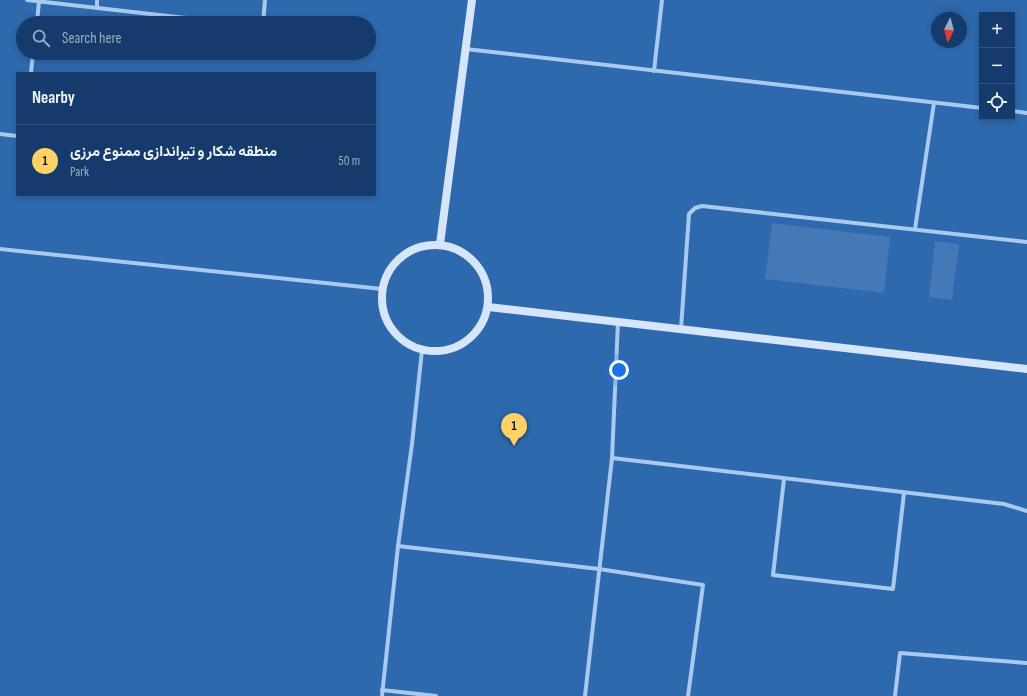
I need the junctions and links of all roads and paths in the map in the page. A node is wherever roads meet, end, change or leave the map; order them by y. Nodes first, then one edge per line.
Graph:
1 (27, 0) edge
2 (97, 0) edge
3 (266, 0) edge
4 (472, 0) edge
5 (662, 0) edge
6 (39, 1) junction
7 (96, 8) junction
8 (38, 16) edge
9 (167, 16) edge
10 (264, 16) edge
11 (465, 49) junction
12 (32, 60) edge
13 (654, 71) junction
14 (31, 72) edge
15 (934, 103) junction
16 (979, 108) edge
17 (1015, 112) edge
18 (1027, 113) edge
19 (0, 134) edge
20 (16, 136) edge
21 (915, 229) junction
22 (1027, 242) edge
23 (440, 244) junction
24 (0, 249) edge
25 (382, 289) junction
26 (488, 307) junction
27 (618, 322) junction
28 (681, 329) junction
29 (422, 350) junction
30 (1027, 369) edge
31 (612, 458) junction
32 (784, 479) junction
33 (904, 493) junction
34 (1027, 511) edge
35 (398, 546) junction
36 (599, 569) junction
37 (1027, 664) edge
38 (382, 690) junction
39 (382, 696) edge
40 (436, 696) edge
41 (585, 696) edge
42 (688, 696) edge
43 (895, 696) edge

1 - 6 street
2 - 7 street
3 - 10 street
4 - 11 street
5 - 13 street
6 - 7 street
6 - 8 street
7 - 9 street
11 - 13 street
11 - 23 street
12 - 14 street
13 - 15 street
15 - 16 street
15 - 21 street
17 - 18 street
19 - 20 street
21 - 22 street
21 - 28 street
23 - 25 street
23 - 26 street
24 - 25 street
25 - 29 street
26 - 27 street
26 - 29 street
27 - 28 street
27 - 31 street
28 - 30 street
29 - 35 street
31 - 32 street
31 - 36 street
32 - 33 street
32 - 33 street
33 - 34 street
35 - 36 street
35 - 38 street
36 - 41 street
36 - 42 street
37 - 43 street
38 - 39 street
38 - 40 street

